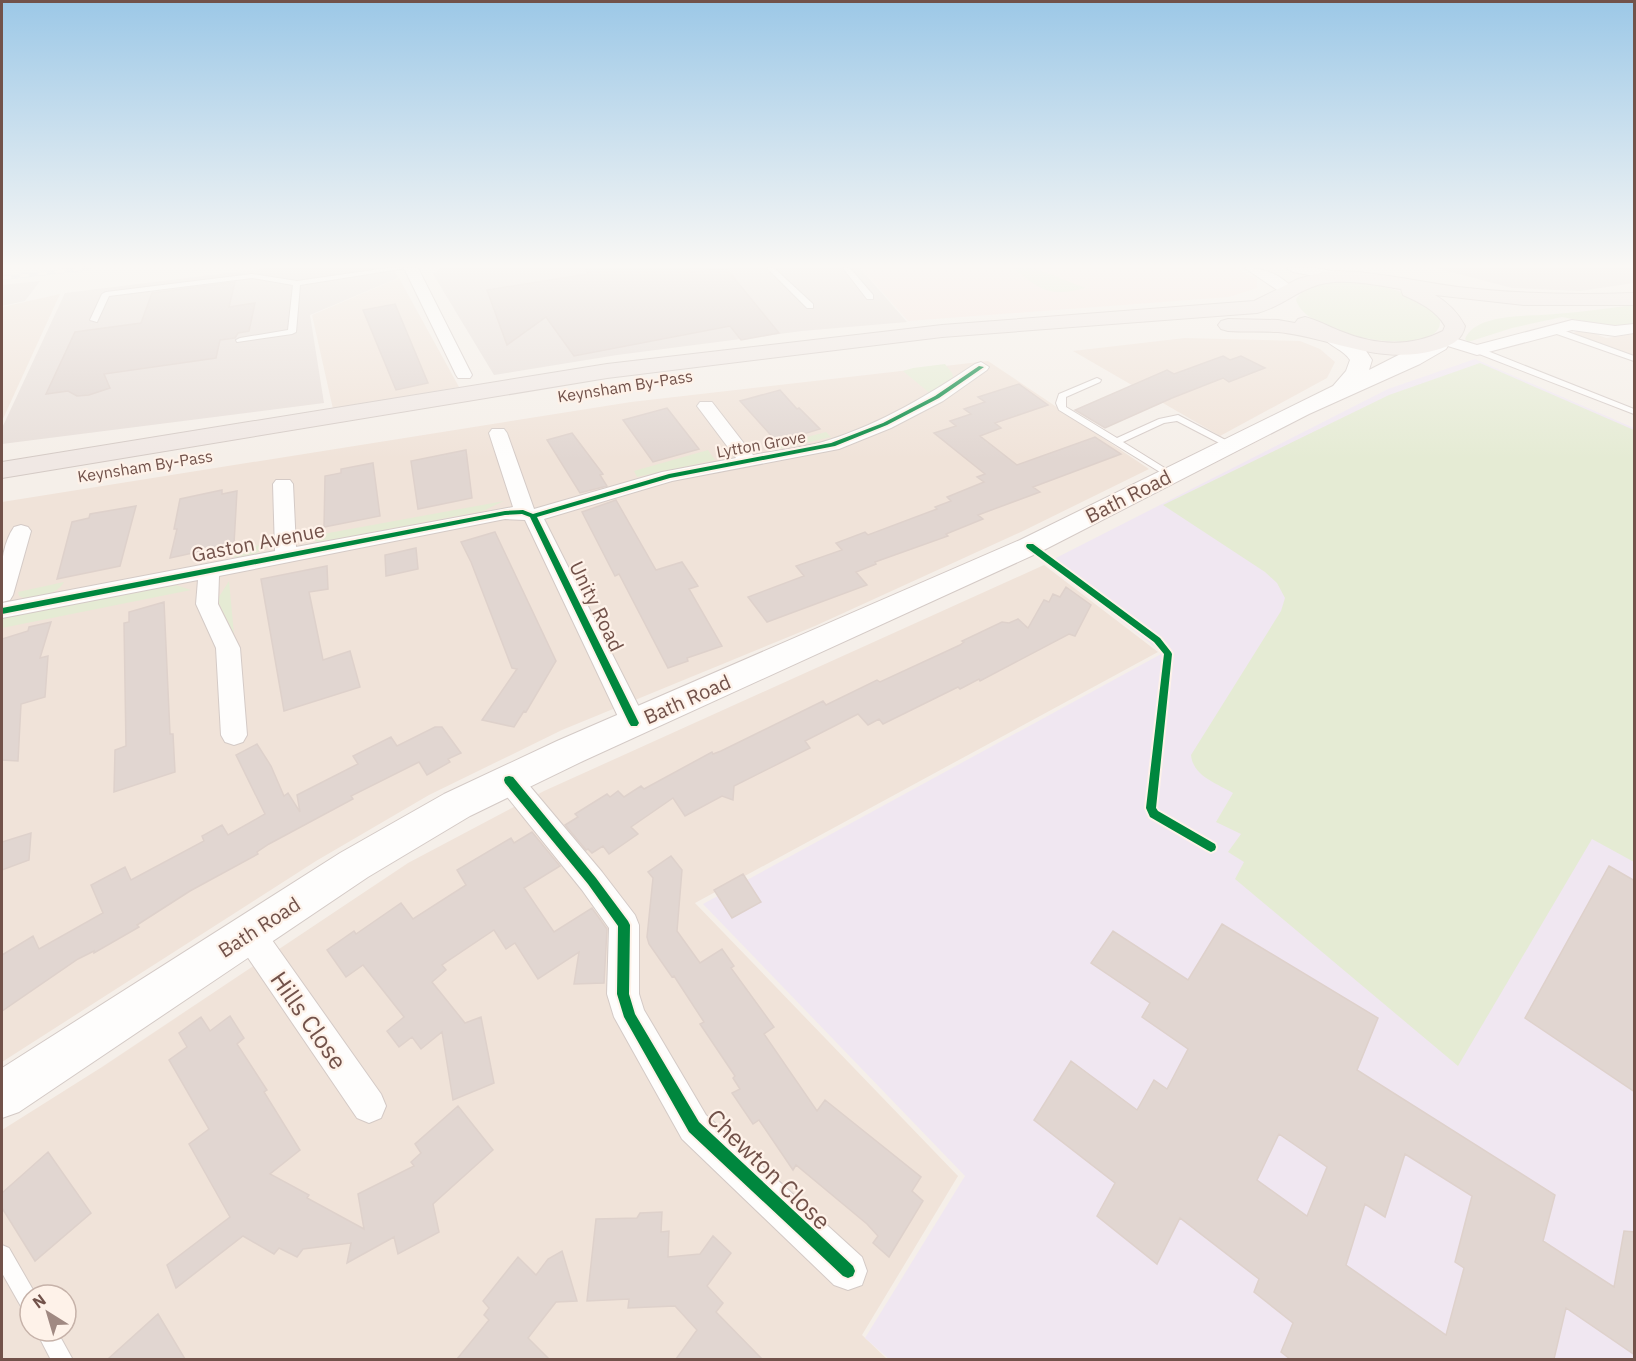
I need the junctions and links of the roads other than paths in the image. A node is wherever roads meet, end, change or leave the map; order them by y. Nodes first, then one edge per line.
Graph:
1 (292, 332) edge
2 (442, 332) edge
3 (938, 332) edge
4 (1125, 332) edge
5 (1309, 332) edge
6 (1323, 332) edge
7 (1451, 332) junction
8 (1548, 332) edge
9 (1558, 332) edge
10 (1329, 335) junction
11 (240, 339) dead end
12 (1478, 350) junction
13 (1635, 359) edge
14 (967, 371) dead end
15 (464, 375) dead end
16 (1097, 380) dead end
17 (1340, 392) junction
18 (706, 406) dead end
19 (1635, 412) edge
20 (498, 433) dead end
21 (1117, 441) junction
22 (1230, 445) junction
23 (749, 462) junction
24 (2, 470) edge
25 (1171, 475) junction
26 (283, 484) dead end
27 (2, 490) edge
28 (528, 514) junction
29 (21, 531) dead end
30 (286, 555) junction
31 (209, 569) junction
32 (2, 595) edge
33 (2, 611) edge
34 (634, 723) junction
35 (234, 735) dead end
36 (508, 780) junction
37 (249, 933) junction
38 (2, 1095) edge
39 (369, 1106) dead end
40 (2, 1255) edge
41 (848, 1271) dead end
42 (18, 1283) edge
43 (53, 1343) edge
44 (63, 1359) edge

1 - 11 lane
2 - 15 street
3 - 24 highway, Keynsham By-Pass
4 - 27 highway, Keynsham By-Pass
5 - 10 highway, Keynsham By-Pass
6 - 10 highway
7 - 10 highway
7 - 12 street
7 - 17 main road, Bath Road
8 - 12 street
9 - 13 lane
10 - 17 main road, Bath Road
12 - 19 lane
14 - 23 street, Lytton Grove
16 - 21 lane
17 - 22 main road, Bath Road
18 - 23 street
20 - 28 street, Unity Road
21 - 22 lane
21 - 25 lane
22 - 25 main road, Bath Road
23 - 28 street, Lytton Grove
25 - 34 main road, Bath Road
26 - 30 street
28 - 30 street, Gaston Avenue
28 - 34 street, Unity Road
29 - 32 street
30 - 31 street, Gaston Avenue
31 - 33 street, Gaston Avenue
31 - 35 street
34 - 36 main road, Bath Road
36 - 37 main road, Bath Road
36 - 41 street, Chewton Close
37 - 38 main road, Bath Road
37 - 39 street, Hills Close
40 - 42 lane
43 - 44 lane

